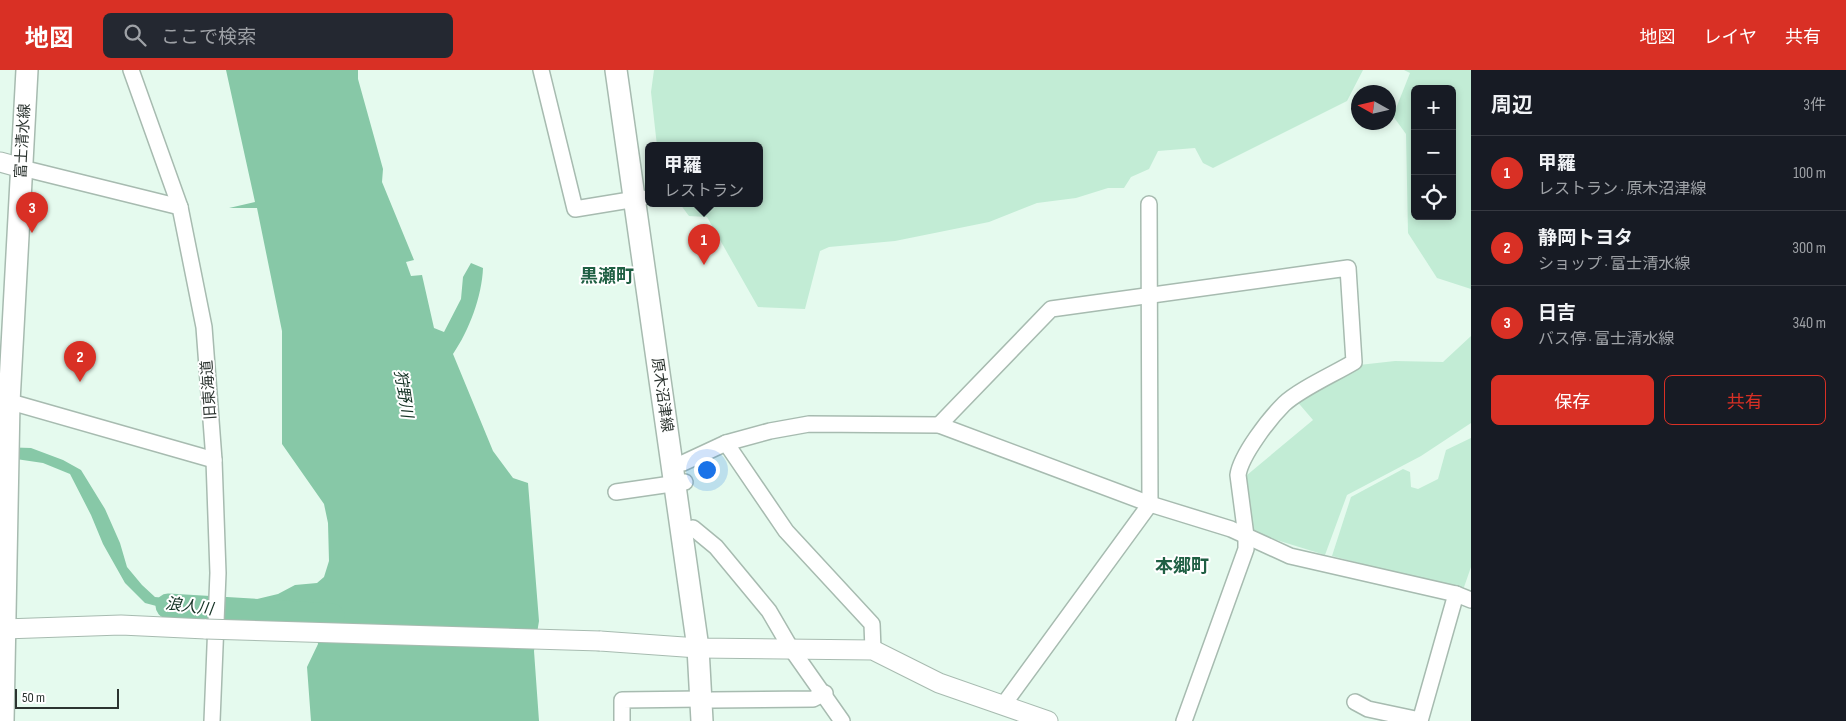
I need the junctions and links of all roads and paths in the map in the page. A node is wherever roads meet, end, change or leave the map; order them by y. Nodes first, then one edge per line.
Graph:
1 (27, 70) edge
2 (131, 70) edge
3 (541, 70) edge
4 (616, 70) edge
5 (628, 70) edge
6 (0, 162) edge
7 (22, 168) junction
8 (638, 198) junction
9 (1150, 204) dead end
10 (180, 207) junction
11 (1150, 295) junction
12 (4, 400) edge
13 (939, 425) junction
14 (726, 443) junction
15 (214, 460) junction
16 (681, 476) junction
17 (616, 492) dead end
18 (1150, 504) junction
19 (693, 528) junction
20 (1246, 536) junction
21 (1456, 594) junction
22 (1471, 600) edge
23 (4, 629) junction
24 (790, 647) junction
25 (704, 648) junction
26 (873, 650) junction
27 (1, 659) edge
28 (825, 694) junction
29 (1355, 702) dead end
30 (1004, 704) junction
31 (709, 707) edge
32 (1420, 720) edge
33 (3, 721) edge
34 (212, 721) edge
35 (622, 721) edge
36 (702, 721) edge
37 (842, 721) edge
38 (1048, 721) edge
39 (1184, 721) edge

1 - 7 main road, 富士清水線
2 - 10 street, 旧東海道
3 - 8 street
4 - 8 main road, 原木沼津線
5 - 8 main road, 原木沼津線
6 - 7 street
7 - 10 street
7 - 12 main road, 富士清水線
8 - 16 main road, 原木沼津線
9 - 11 street
10 - 15 street, 旧東海道
11 - 13 street
11 - 18 street
11 - 20 street
12 - 15 street
12 - 23 main road, 富士清水線
13 - 14 street
13 - 18 street
14 - 16 street
14 - 26 street
15 - 34 street, 旧東海道
16 - 17 street
16 - 19 main road, 原木沼津線
16 - 25 main road, 原木沼津線
18 - 20 street
18 - 30 street
19 - 24 street
19 - 25 main road, 原木沼津線
20 - 21 street
20 - 39 street
21 - 22 street
21 - 32 street
23 - 25 street, bridge
23 - 27 main road, 富士清水線
24 - 25 street
24 - 26 street
24 - 28 street
25 - 31 main road, 原木沼津線
26 - 30 street
27 - 33 main road, 富士清水線
28 - 31 street
28 - 37 street
29 - 32 street
30 - 38 street
31 - 35 street
31 - 36 main road, 原木沼津線

